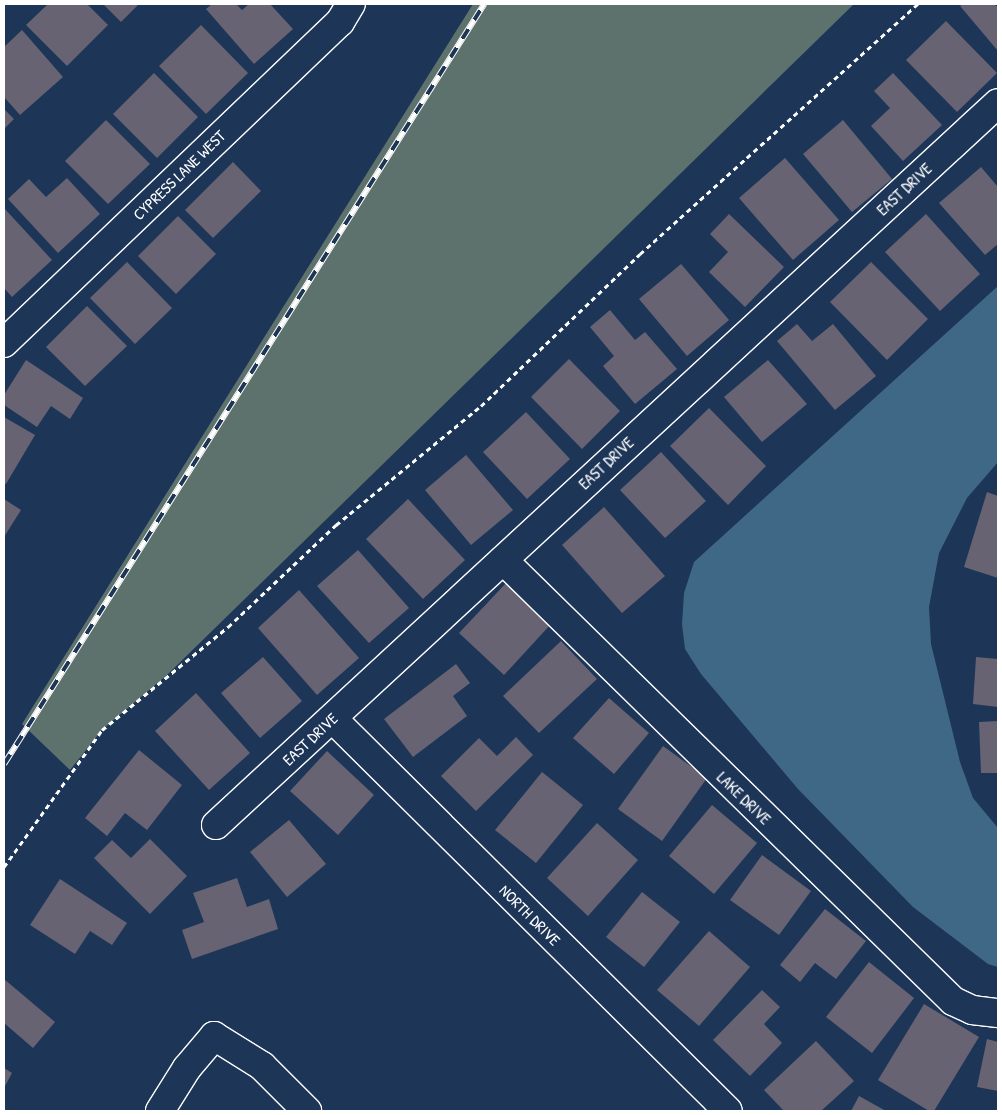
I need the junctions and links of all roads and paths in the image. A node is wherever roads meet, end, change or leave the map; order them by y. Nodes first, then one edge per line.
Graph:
1 (351, 4) edge
2 (918, 4) edge
3 (998, 103) edge
4 (4, 343) edge
5 (503, 560) junction
6 (332, 719) junction
7 (216, 826) dead end
8 (4, 867) edge
9 (998, 1013) edge
10 (160, 1111) edge
11 (307, 1111) edge
12 (728, 1111) edge

1 - 4 street, CYPRESS LANE WEST
2 - 8 path
3 - 5 street, EAST DRIVE
5 - 6 street, EAST DRIVE
5 - 9 street, LAKE DRIVE
6 - 7 street, EAST DRIVE
6 - 12 street, NORTH DRIVE
10 - 11 street

